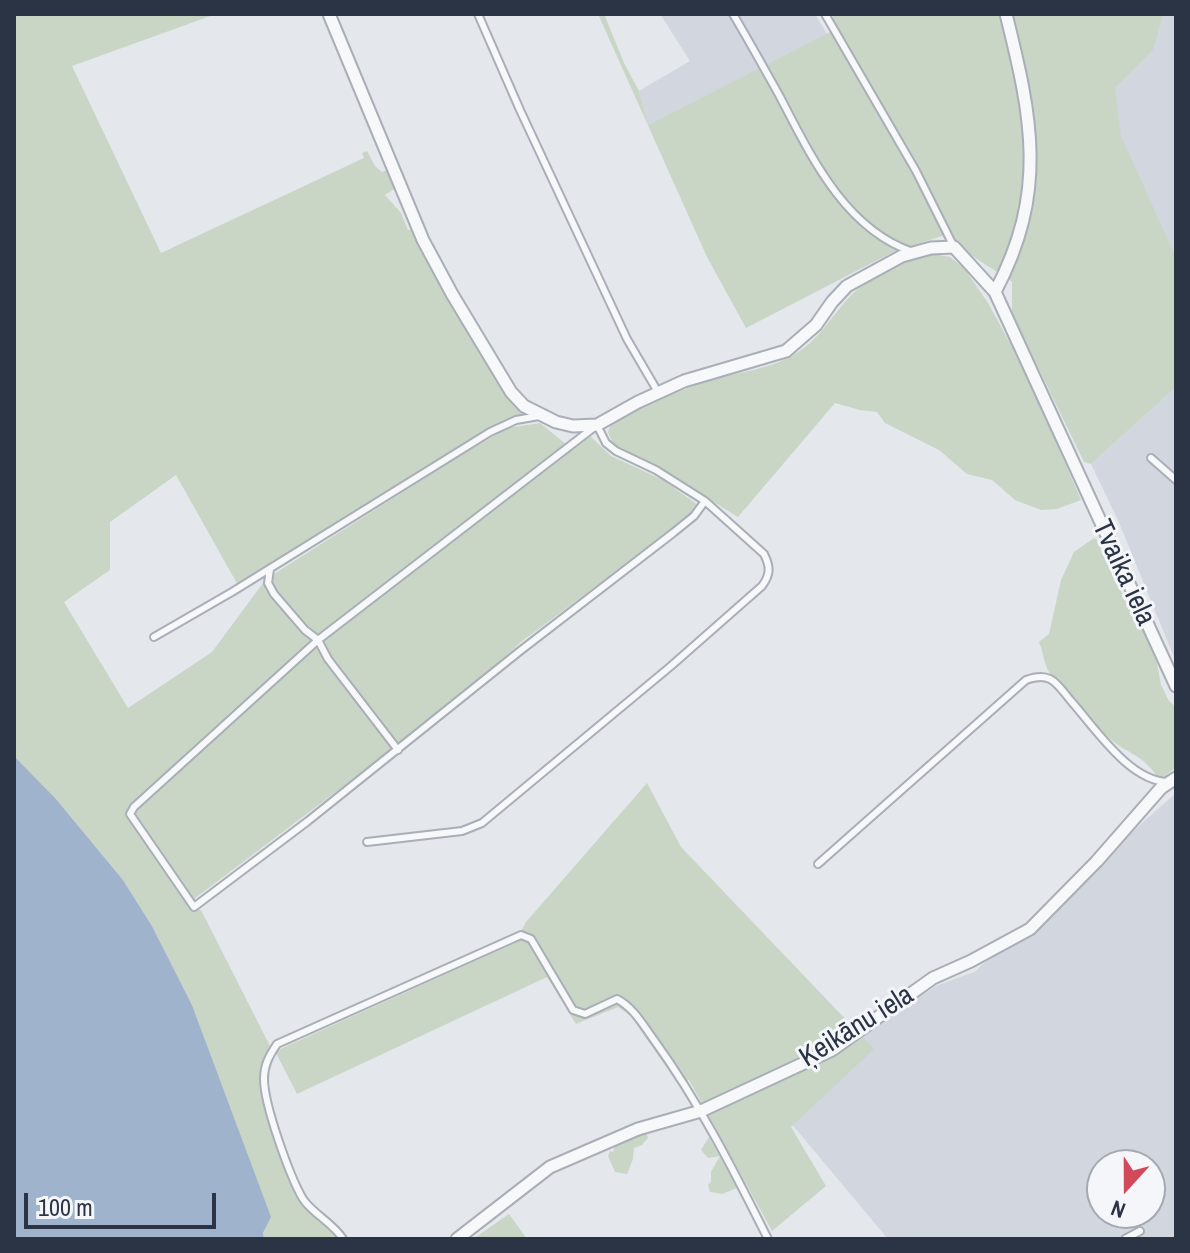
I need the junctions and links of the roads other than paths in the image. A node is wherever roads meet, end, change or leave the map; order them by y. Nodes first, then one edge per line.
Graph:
1 (329, 14) edge
2 (478, 14) edge
3 (733, 14) edge
4 (825, 14) edge
5 (1006, 14) edge
6 (954, 247) junction
7 (914, 252) junction
8 (995, 292) junction
9 (658, 392) junction
10 (539, 416) junction
11 (597, 425) junction
12 (1151, 458) dead end
13 (1176, 480) edge
14 (705, 501) junction
15 (270, 569) junction
16 (154, 637) dead end
17 (318, 640) junction
18 (1176, 686) edge
19 (398, 750) junction
20 (1173, 780) edge
21 (367, 842) dead end
22 (818, 864) dead end
23 (701, 1111) junction
24 (1140, 1231) dead end
25 (343, 1239) edge
26 (457, 1239) edge
27 (768, 1239) edge
28 (1125, 1239) edge

1 - 10 street
2 - 9 lane
3 - 7 lane
4 - 6 lane
5 - 8 street
6 - 7 street
6 - 8 street, Tvaika iela
7 - 9 street
8 - 18 street, Tvaika iela
9 - 11 street
10 - 11 street
10 - 15 lane
11 - 14 lane
11 - 17 lane
12 - 13 lane
14 - 19 lane
14 - 21 lane
15 - 16 lane
15 - 17 lane
17 - 19 lane
17 - 19 lane
20 - 22 lane
20 - 23 street, Ķeikānu iela
23 - 25 lane
23 - 26 street, Ķeikānu iela
23 - 27 lane
24 - 28 lane

